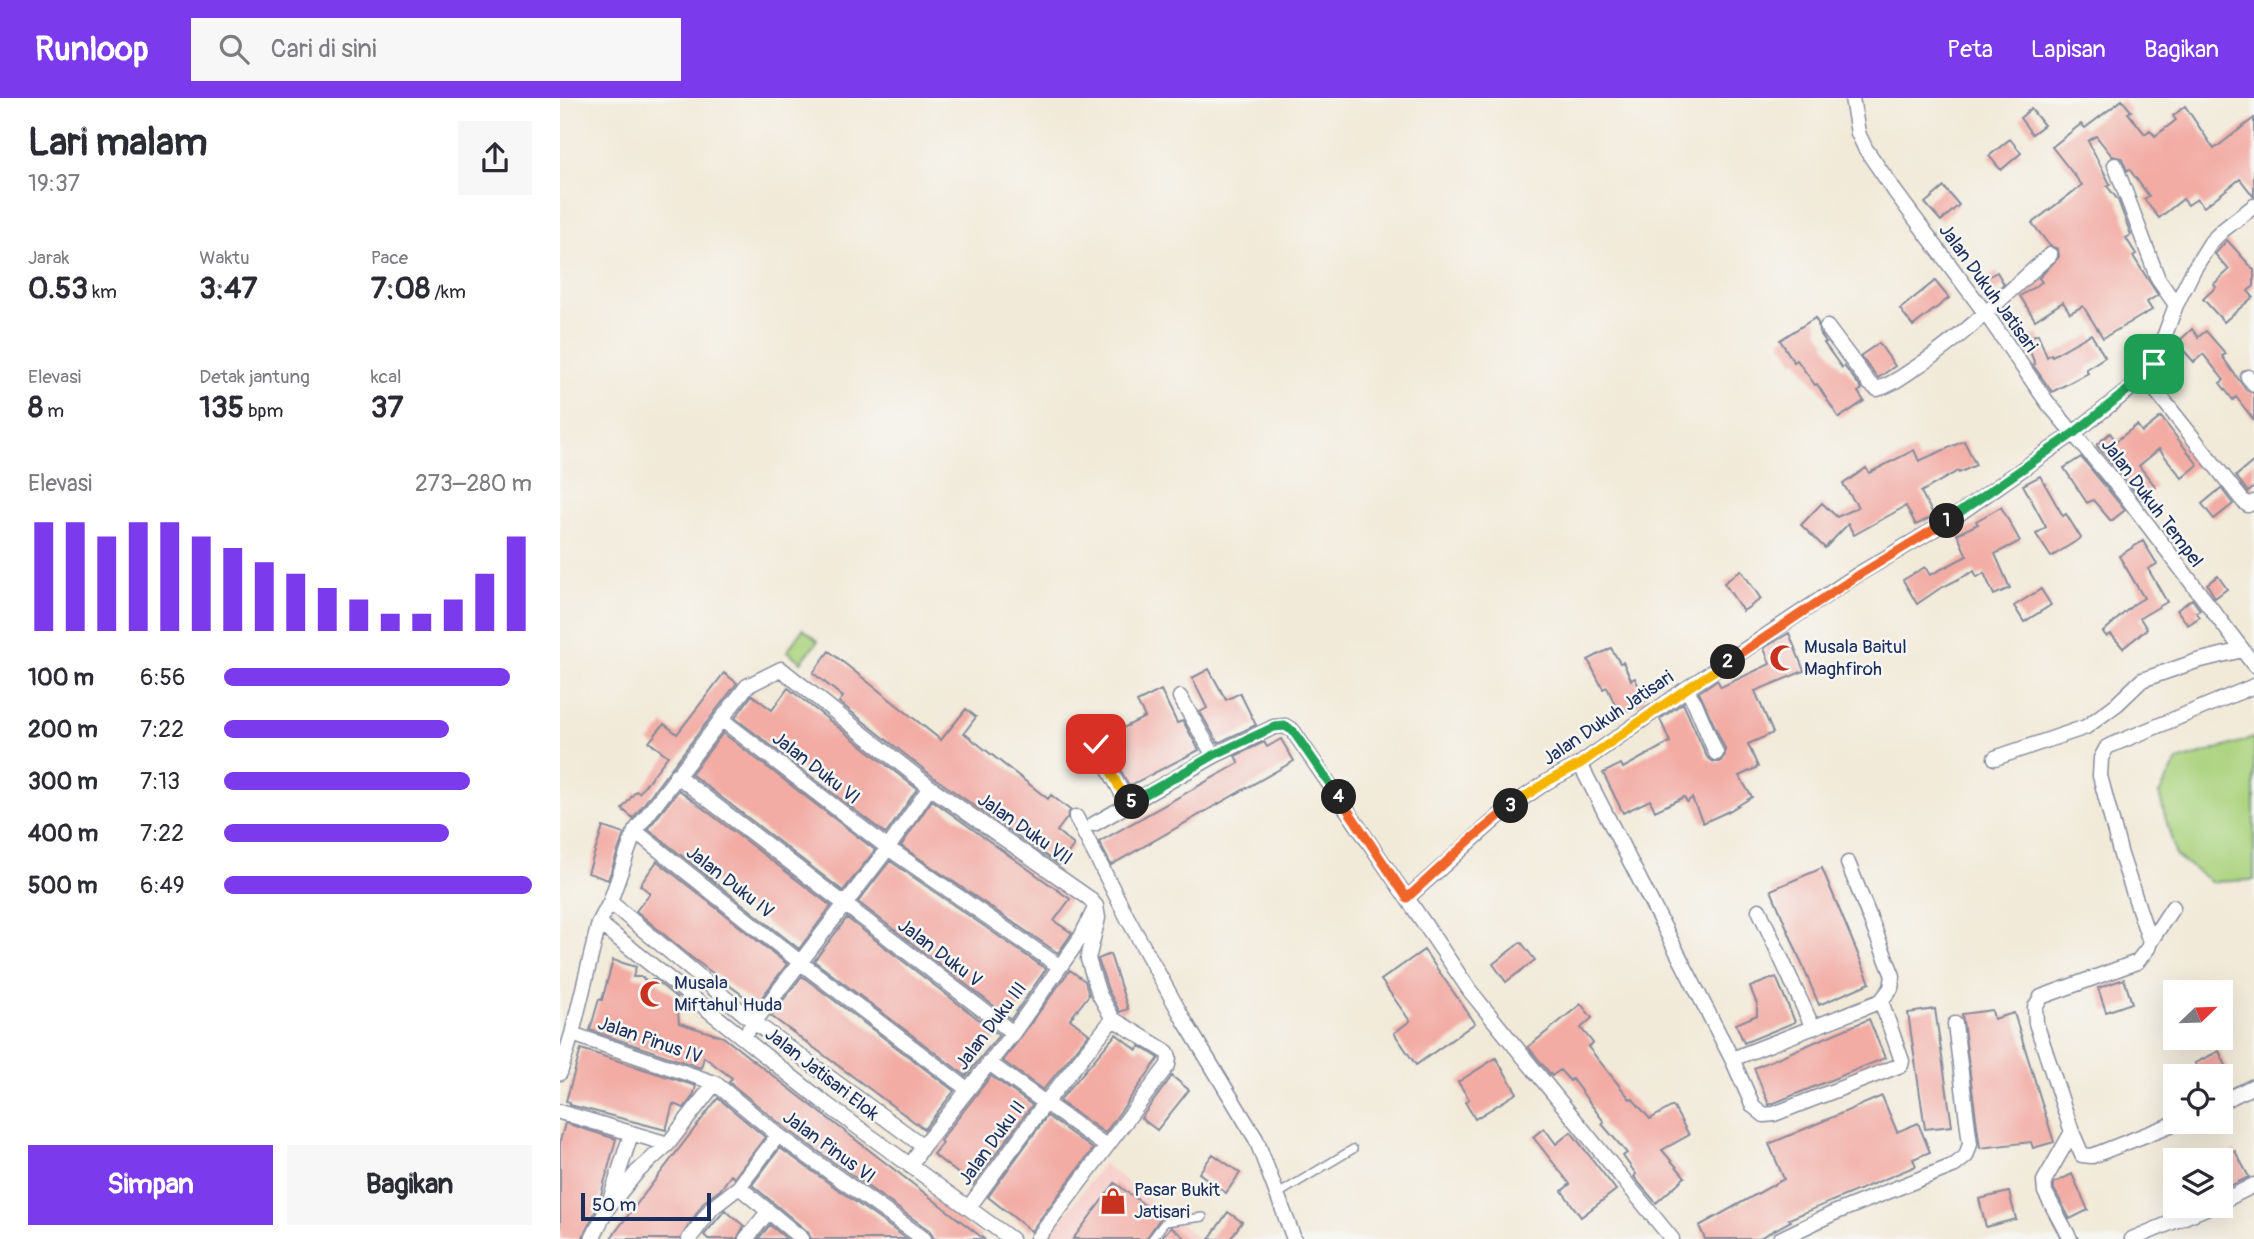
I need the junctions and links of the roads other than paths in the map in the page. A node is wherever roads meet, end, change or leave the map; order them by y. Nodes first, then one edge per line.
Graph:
1 (1852, 98) edge
2 (2115, 165) dead end
3 (2254, 207) edge
4 (2050, 256) dead end
5 (2176, 306) junction
6 (1986, 314) junction
7 (1827, 327) dead end
8 (2144, 377) junction
9 (2074, 433) junction
10 (2254, 502) edge
11 (2242, 650) junction
12 (2254, 665) edge
13 (2254, 686) edge
14 (1686, 689) junction
15 (1180, 697) dead end
16 (721, 719) junction
17 (1096, 744) dead end
18 (1716, 753) dead end
19 (1214, 755) junction
20 (1995, 758) dead end
21 (1580, 764) junction
22 (676, 775) junction
23 (930, 787) junction
24 (1128, 804) junction
25 (1076, 817) dead end
26 (1094, 824) dead end
27 (635, 831) junction
28 (888, 848) junction
29 (1848, 863) dead end
30 (1407, 898) junction
31 (610, 902) junction
32 (843, 903) junction
33 (1096, 906) junction
34 (2173, 907) dead end
35 (1759, 910) dead end
36 (599, 923) junction
37 (2150, 942) junction
38 (801, 962) junction
39 (1059, 966) junction
40 (1881, 1001) junction
41 (1113, 1019) junction
42 (754, 1022) junction
43 (1955, 1024) dead end
44 (1813, 1028) junction
45 (1013, 1033) junction
46 (572, 1034) junction
47 (743, 1037) junction
48 (1732, 1059) junction
49 (989, 1063) junction
50 (560, 1073) edge
51 (715, 1083) junction
52 (2254, 1086) edge
53 (967, 1089) junction
54 (2233, 1096) edge
55 (1046, 1102) junction
56 (560, 1112) edge
57 (2163, 1128) edge
58 (2072, 1132) junction
59 (631, 1134) junction
60 (778, 1135) junction
61 (668, 1144) junction
62 (923, 1146) junction
63 (1106, 1146) junction
64 (1353, 1149) dead end
65 (910, 1166) junction
66 (2254, 1185) edge
67 (739, 1187) junction
68 (1278, 1194) junction
69 (2233, 1196) edge
70 (969, 1207) junction
71 (608, 1208) junction
72 (768, 1212) junction
73 (1203, 1217) dead end
74 (2182, 1218) edge
75 (592, 1239) edge
76 (689, 1239) edge
77 (746, 1239) edge
78 (802, 1239) edge
79 (924, 1239) edge
80 (1011, 1239) edge
81 (1037, 1239) edge
82 (1152, 1239) edge
83 (1294, 1239) edge
84 (1672, 1239) edge
85 (1780, 1239) edge
86 (2070, 1239) edge
87 (2132, 1239) edge

1 - 6 street, Jalan Dukuh Jatisari
2 - 5 street
3 - 5 street, Jalan Dukuh Tempel
4 - 6 street
5 - 8 street, Jalan Dukuh Tempel
6 - 7 street
6 - 9 street, Jalan Dukuh Jatisari
8 - 9 street, Jalan Dukuh Tempel
8 - 10 street
9 - 11 street, Jalan Dukuh Tempel
9 - 14 street, Jalan Dukuh Jatisari
11 - 12 street, Jalan Dukuh Tempel
11 - 20 street
13 - 37 street
14 - 18 street
14 - 21 street, Jalan Dukuh Jatisari
15 - 19 street
16 - 22 street
16 - 23 street, Jalan Duku VII
16 - 28 street, Jalan Duku VI
17 - 24 street
19 - 24 street
19 - 30 street
21 - 30 street, Jalan Dukuh Jatisari
21 - 48 street
22 - 27 street
22 - 32 street, Jalan Duku V
23 - 28 street
23 - 33 street, Jalan Duku VII
24 - 26 street
25 - 68 street
27 - 31 street
27 - 38 street, Jalan Duku IV
28 - 32 street
28 - 39 street, Jalan Duku VI
29 - 40 street
30 - 84 street
31 - 36 street
31 - 42 street, Jalan Jatisari Elok
32 - 38 street
32 - 45 street, Jalan Duku V
33 - 39 street, Jalan Duku III
33 - 41 street
34 - 37 street
35 - 44 street
36 - 46 street
36 - 47 street, Jalan Jatisari Elok
37 - 58 street
38 - 42 street
38 - 53 street, Jalan Duku IV
39 - 45 street, Jalan Duku III
40 - 44 street
40 - 48 street
41 - 55 street, Jalan Duku II
41 - 63 street
42 - 47 street
42 - 62 street, Jalan Jatisari Elok
43 - 85 street
44 - 48 street
45 - 49 street, Jalan Duku III
46 - 50 street
46 - 51 street, Jalan Pinus IV
47 - 65 street, Jalan Jatisari Elok
49 - 53 street, Jalan Duku III
49 - 55 street, Jalan Duku II
51 - 60 street, Jalan Pinus VI
51 - 61 street
52 - 54 street
53 - 62 street, Jalan Duku III
55 - 63 street
55 - 70 street, Jalan Duku II
56 - 59 street
57 - 58 street
58 - 86 street
59 - 61 street
59 - 71 street
60 - 67 street
60 - 79 street, Jalan Pinus VI
61 - 71 street
62 - 65 street, Jalan Duku III
63 - 81 street
64 - 68 lane
65 - 70 street, Jalan Jatisari Elok
66 - 69 street
67 - 72 street
67 - 76 street
68 - 83 street
70 - 80 street, Jalan Jatisari Elok
71 - 75 street
72 - 77 street
72 - 78 street
73 - 82 lane
74 - 87 street

